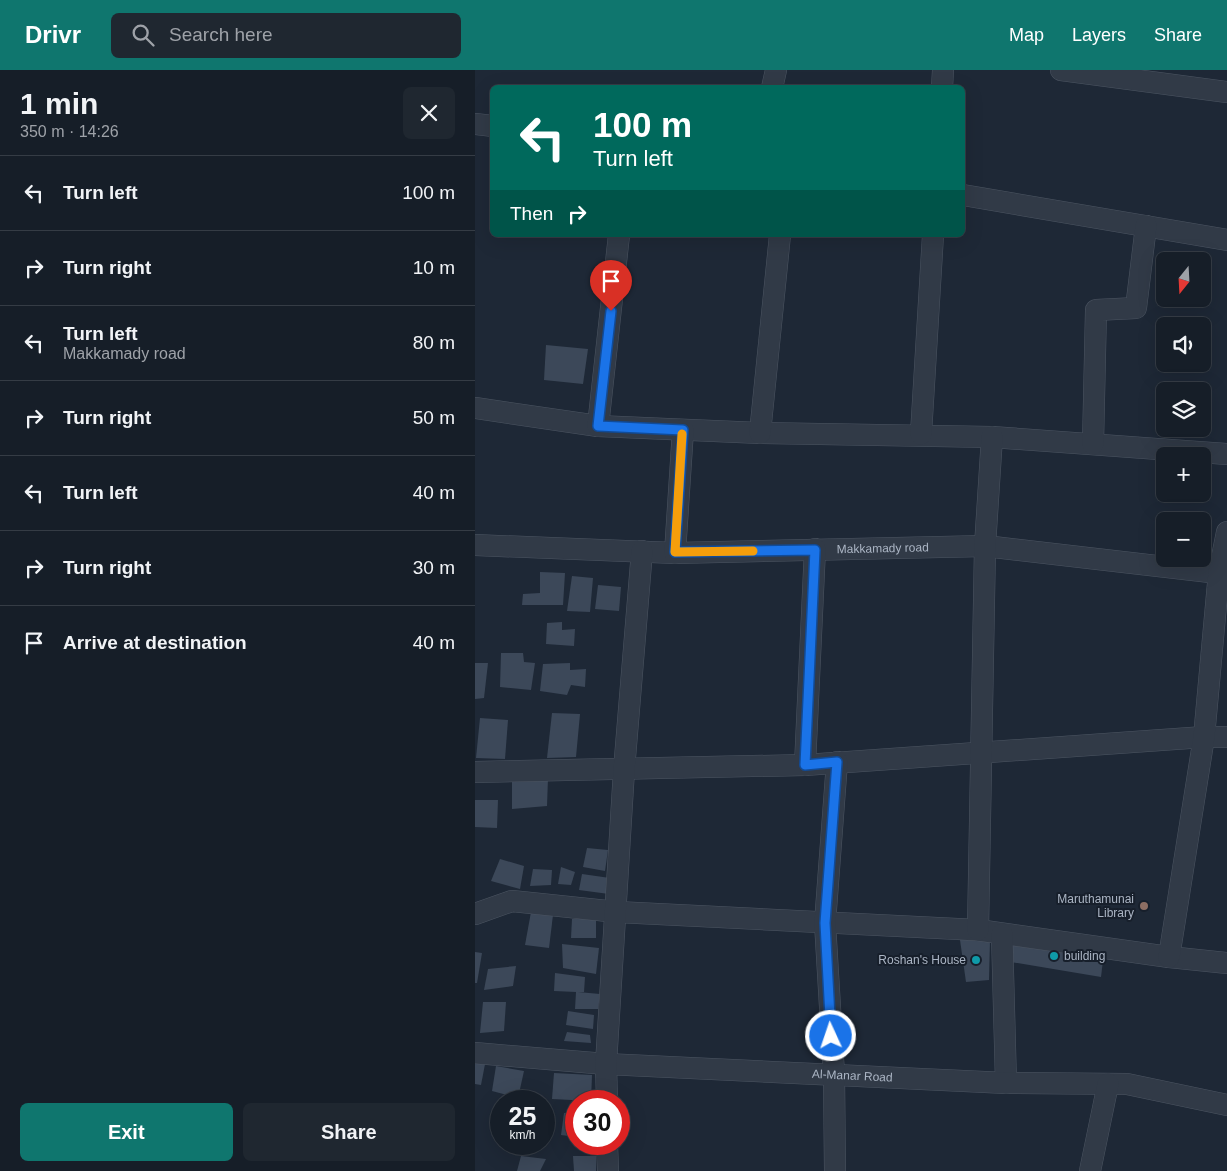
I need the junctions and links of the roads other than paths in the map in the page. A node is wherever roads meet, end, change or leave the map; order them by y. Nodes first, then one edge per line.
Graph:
1 (776, 70) edge
2 (943, 70) edge
3 (1061, 70) edge
4 (773, 85) edge
5 (942, 85) edge
6 (1227, 92) edge
7 (475, 124) edge
8 (490, 126) edge
9 (965, 195) edge
10 (1146, 226) junction
11 (619, 237) edge
12 (780, 237) edge
13 (933, 237) edge
14 (1227, 240) edge
15 (475, 408) edge
16 (598, 426) junction
17 (683, 430) junction
18 (760, 433) junction
19 (921, 434) junction
20 (992, 437) junction
21 (1093, 444) junction
22 (1227, 454) edge
23 (1227, 532) edge
24 (475, 544) edge
25 (985, 546) junction
26 (815, 550) junction
27 (642, 551) junction
28 (675, 552) junction
29 (1223, 573) edge
30 (1204, 737) junction
31 (1227, 737) edge
32 (981, 752) junction
33 (837, 762) junction
34 (805, 765) junction
35 (625, 770) junction
36 (475, 772) edge
37 (617, 912) junction
38 (475, 914) edge
39 (825, 923) junction
40 (978, 930) junction
41 (1002, 934) junction
42 (1169, 957) junction
43 (1227, 963) edge
44 (475, 1053) edge
45 (606, 1064) junction
46 (834, 1074) junction
47 (1006, 1083) junction
48 (1108, 1084) junction
49 (607, 1090) edge
50 (1227, 1105) edge
51 (607, 1155) edge
52 (607, 1171) edge
53 (835, 1171) edge
54 (1090, 1171) edge

1 - 4 street
2 - 5 street
3 - 6 street
7 - 8 street
9 - 10 street
10 - 14 street
10 - 21 street
11 - 16 street
12 - 18 street
13 - 19 street
15 - 16 street
16 - 17 street
17 - 18 street
17 - 28 street
18 - 19 street
19 - 20 street
20 - 21 street
20 - 25 street
21 - 22 street
23 - 29 street
24 - 27 street, Makkamady road
25 - 26 street, Makkamady road
25 - 29 street, Makkamady road
25 - 32 street
26 - 28 street, Makkamady road
26 - 34 street
27 - 28 street, Makkamady road
27 - 35 street
29 - 30 street
30 - 31 street
30 - 32 street
30 - 42 street
32 - 33 street
32 - 40 street
33 - 34 street
33 - 39 street
34 - 35 street
35 - 36 street
35 - 37 street
37 - 38 street
37 - 39 street
37 - 45 street
39 - 40 street
39 - 46 street
40 - 41 street
41 - 42 street
41 - 47 street
42 - 43 street
44 - 45 street, Al-Manar Road
45 - 46 street, Al-Manar Road
45 - 49 street
46 - 47 street, Al-Manar Road
46 - 53 street
47 - 48 street, Al-Manar Road
48 - 50 street, Al-Manar Road
48 - 54 street
51 - 52 street

